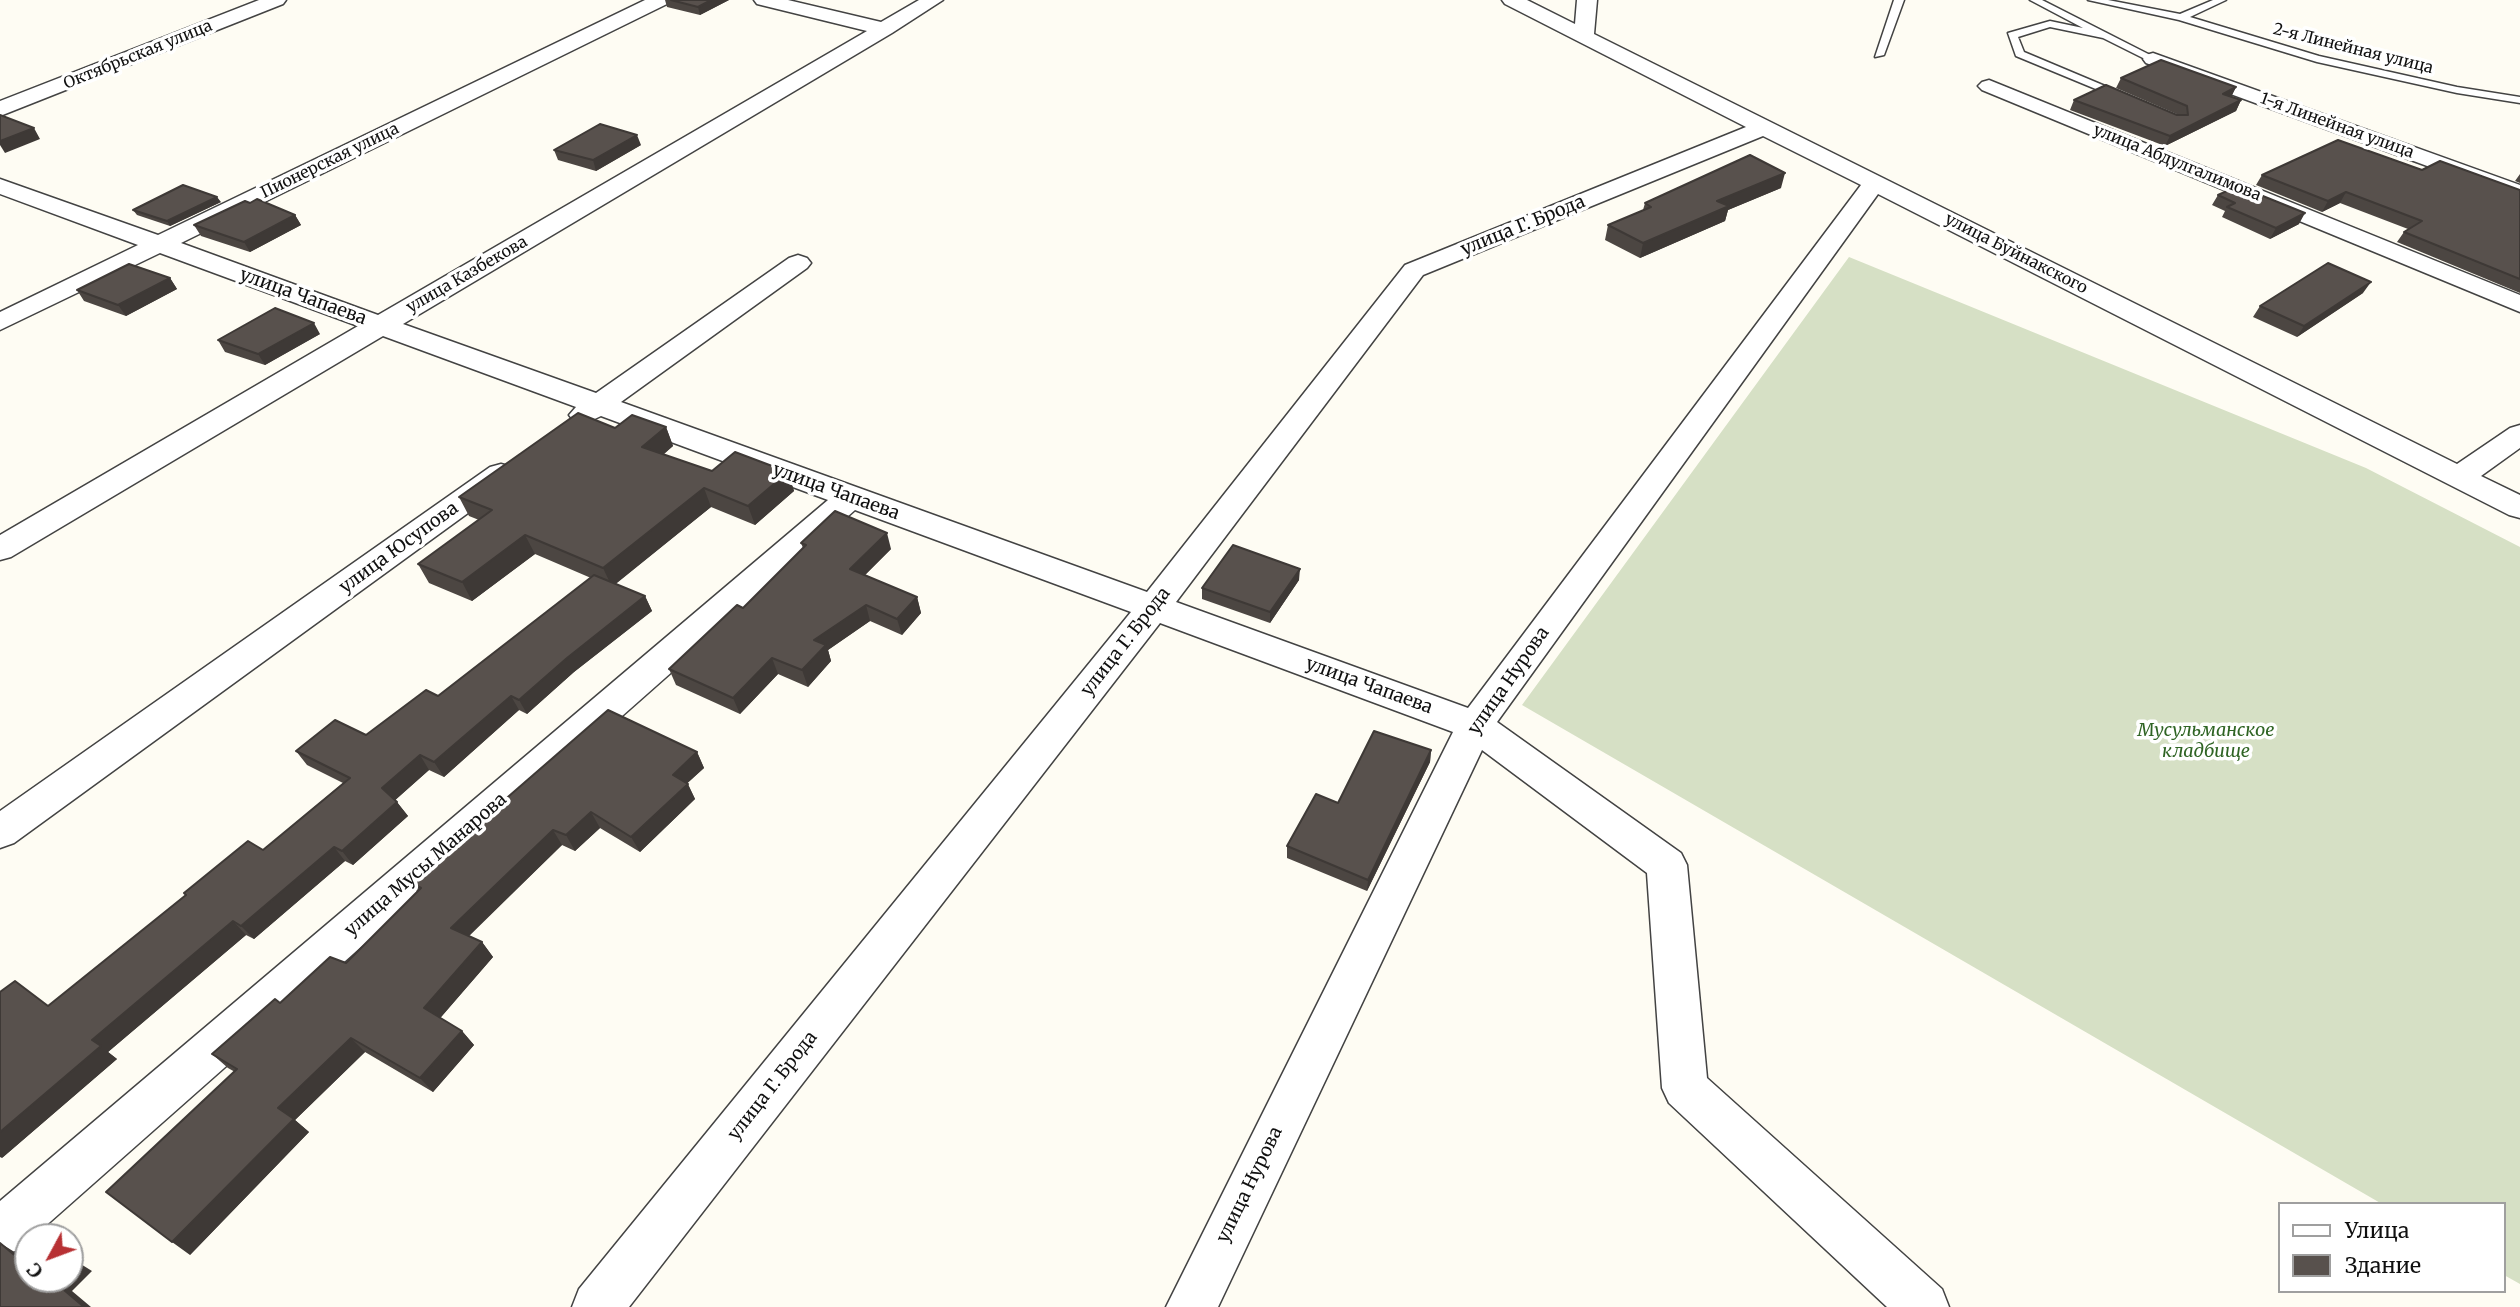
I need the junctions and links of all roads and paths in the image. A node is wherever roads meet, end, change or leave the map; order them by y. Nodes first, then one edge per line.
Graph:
1 (275, 0) edge
2 (660, 0) edge
3 (764, 0) edge
4 (933, 0) edge
5 (1512, 0) edge
6 (1587, 0) edge
7 (1899, 0) edge
8 (2035, 0) edge
9 (2094, 0) edge
10 (2221, 0) edge
11 (2180, 18) junction
12 (885, 29) junction
13 (2104, 35) junction
14 (1584, 36) junction
15 (1879, 55) dead end
16 (2153, 60) joint
17 (1989, 86) dead end
18 (2129, 100) edge
19 (2520, 100) edge
20 (0, 109) edge
21 (1765, 127) junction
22 (1875, 182) junction
23 (0, 186) edge
24 (2520, 193) edge
25 (159, 244) junction
26 (798, 263) dead end
27 (2520, 304) edge
28 (0, 321) edge
29 (380, 325) junction
30 (599, 405) junction
31 (565, 429) edge
32 (2520, 434) edge
33 (531, 453) edge
34 (2458, 477) junction
35 (851, 497) junction
36 (2520, 508) edge
37 (0, 549) edge
38 (1153, 607) junction
39 (1475, 725) junction
40 (0, 832) edge
41 (0, 1233) edge
42 (597, 1307) edge
43 (1191, 1307) edge
44 (1924, 1307) edge

1 - 20 street, Октябрьская улица
2 - 25 street, Пионерская улица
3 - 12 street
4 - 12 street, улица Казбекова
5 - 14 street, улица Буйнакского
6 - 14 street
7 - 15 lane
8 - 13 lane
9 - 11 lane, 2-я Линейная улица
10 - 11 lane
11 - 19 lane, 2-я Линейная улица
12 - 29 street, улица Казбекова
13 - 16 lane
13 - 18 lane
14 - 21 street, улица Буйнакского
16 - 24 street, 1-я Линейная улица
17 - 27 street, улица Абдулгалимова
21 - 22 street, улица Буйнакского
21 - 38 street, улица Г. Брода
22 - 34 street, улица Буйнакского
22 - 39 street, улица Нурова
23 - 25 street, улица Чапаева
25 - 28 street, Пионерская улица
25 - 29 street, улица Чапаева
26 - 30 street
29 - 30 street, улица Чапаева
29 - 37 street, улица Казбекова
30 - 31 street
30 - 35 street, улица Чапаева
32 - 34 street
33 - 40 street, улица Юсупова
34 - 36 street, улица Буйнакского
35 - 38 street, улица Чапаева
35 - 41 street, улица Мусы Манарова
38 - 39 street, улица Чапаева
38 - 42 street, улица Г. Брода
39 - 43 street, улица Нурова
39 - 44 street, улица Чапаева

